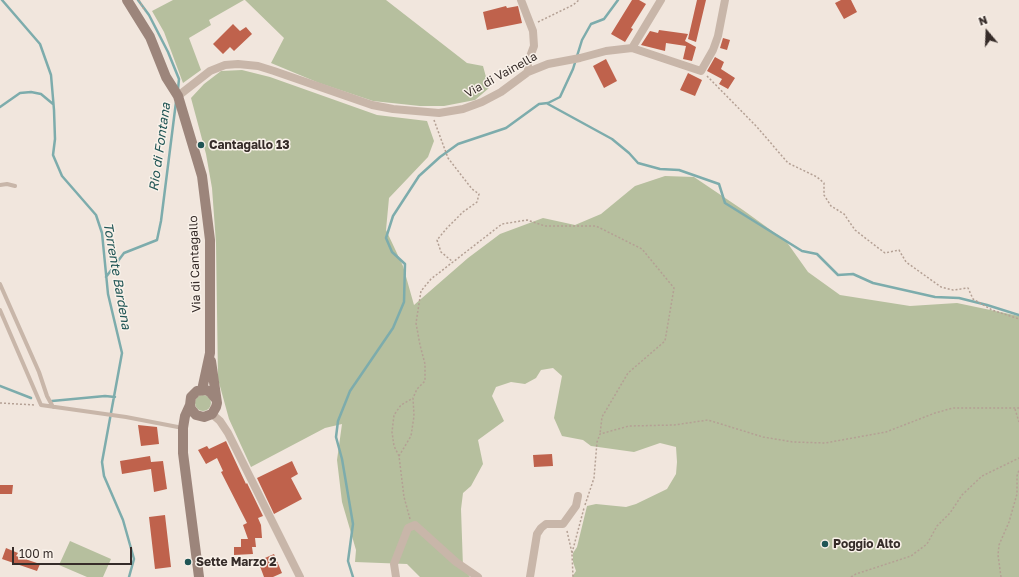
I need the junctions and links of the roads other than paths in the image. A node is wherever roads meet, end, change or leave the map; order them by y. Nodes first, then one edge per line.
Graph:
1 (127, 0) edge
2 (521, 0) edge
3 (661, 0) edge
4 (725, 0) edge
5 (632, 48) junction
6 (528, 72) junction
7 (175, 92) junction
8 (0, 185) edge
9 (15, 186) dead end
10 (0, 284) edge
11 (0, 310) edge
12 (210, 355) junction
13 (202, 390) junction
14 (216, 399) junction
15 (190, 405) junction
16 (53, 407) junction
17 (212, 414) junction
18 (200, 417) junction
19 (184, 427) junction
20 (578, 496) dead end
21 (199, 577) edge
22 (300, 577) edge
23 (396, 577) edge
24 (478, 577) edge
25 (530, 577) edge

1 - 7 street
2 - 6 street
3 - 5 street
4 - 5 street, Via di Vainella
5 - 6 street, Via di Vainella
6 - 7 street, Via di Vainella
7 - 12 street, Via di Cantagallo
8 - 9 lane
10 - 16 lane
11 - 16 lane
12 - 13 street
12 - 14 street
13 - 14 street
13 - 15 street
14 - 17 street
15 - 18 street
15 - 19 street
16 - 19 lane
17 - 18 street
17 - 22 street
18 - 19 street
19 - 21 street
20 - 25 street
23 - 24 street

